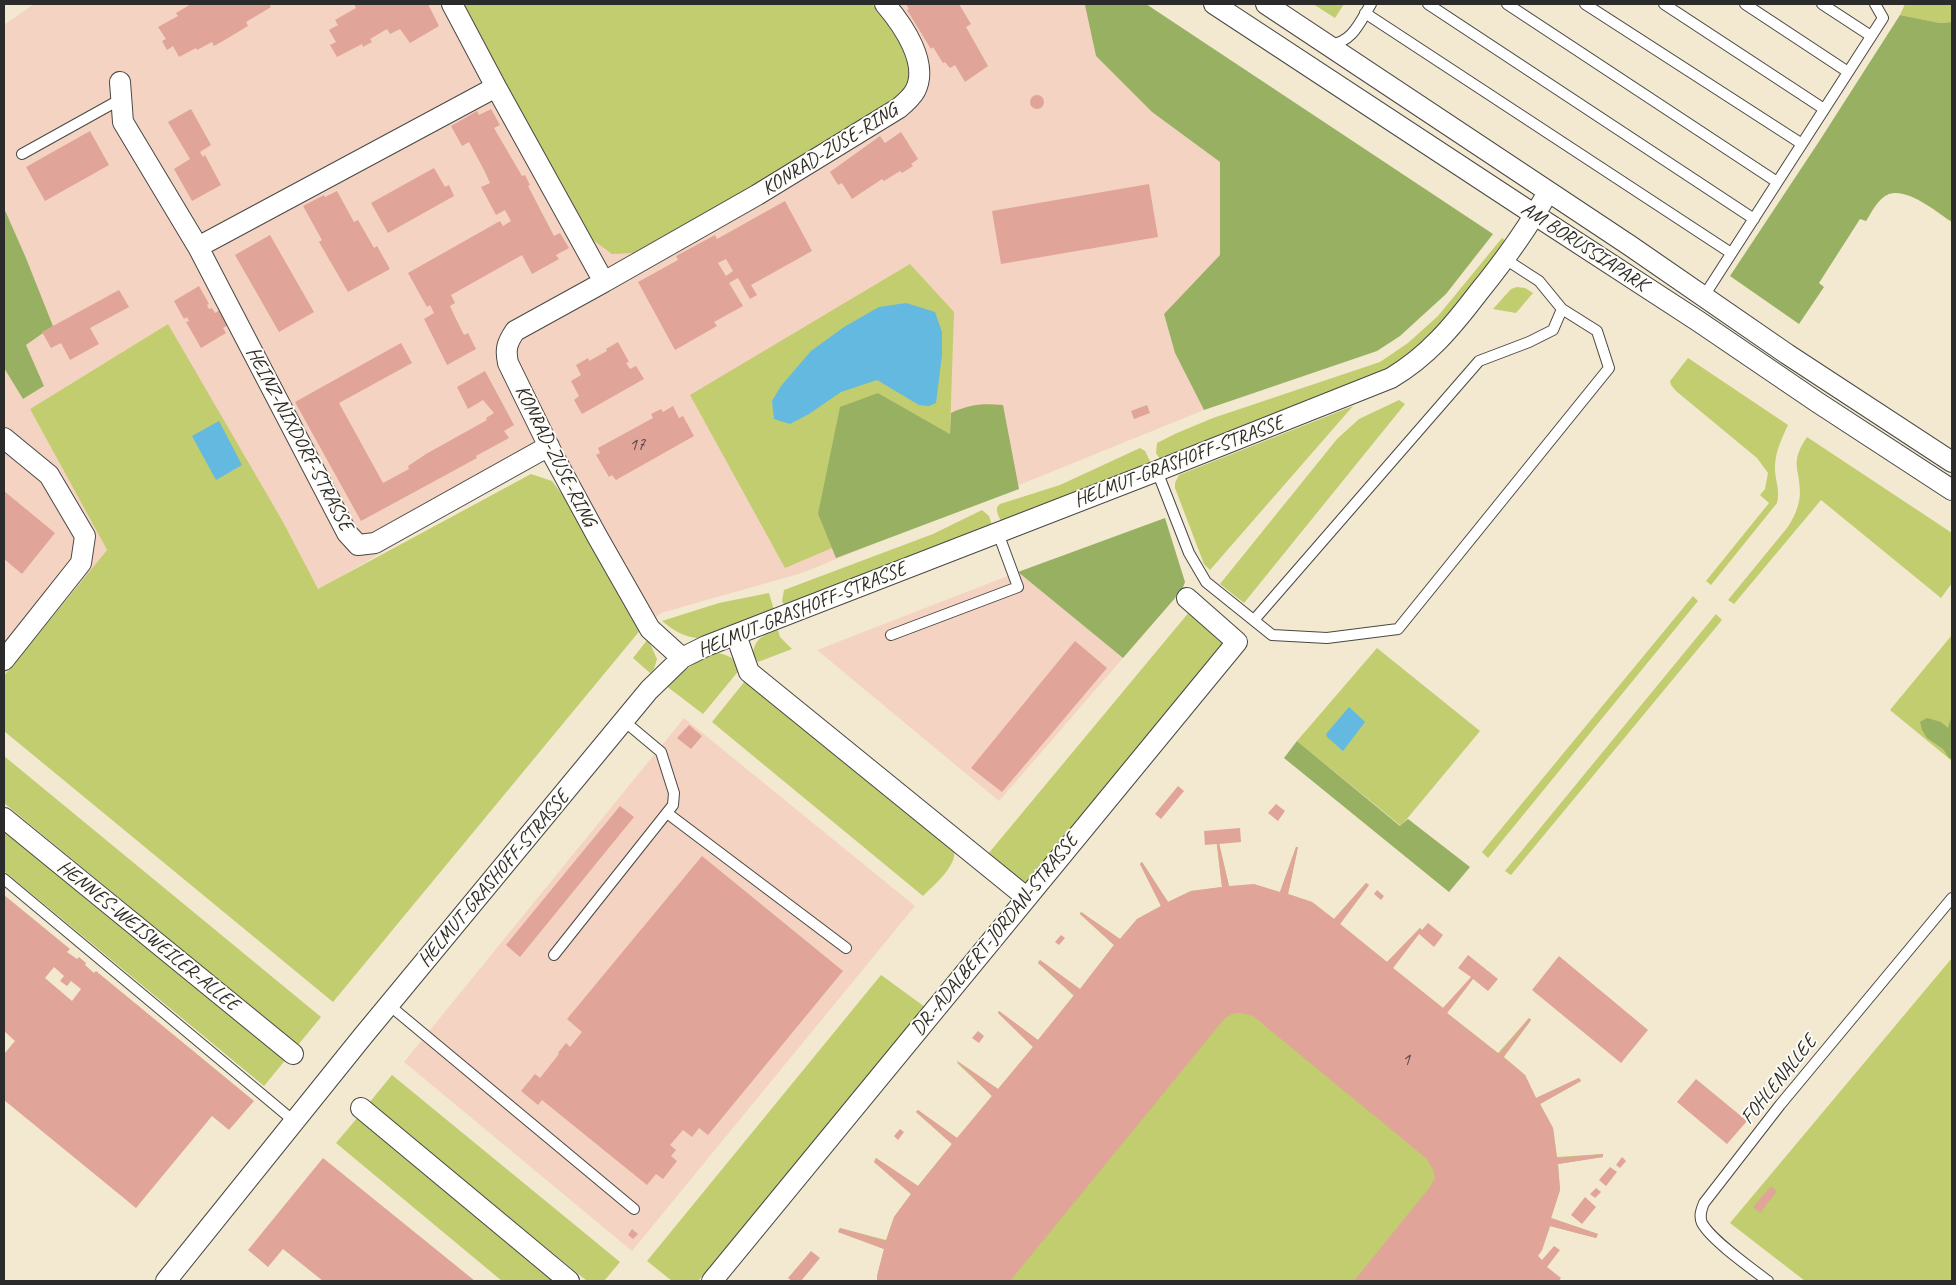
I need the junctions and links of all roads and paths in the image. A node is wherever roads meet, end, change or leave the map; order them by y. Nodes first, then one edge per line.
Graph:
1 (452, 4) edge
2 (885, 4) edge
3 (1214, 4) edge
4 (1266, 4) edge
5 (1371, 4) edge
6 (1428, 4) edge
7 (1507, 4) edge
8 (1585, 4) edge
9 (1664, 4) edge
10 (1745, 4) edge
11 (1822, 4) edge
12 (1875, 4) edge
13 (1365, 13) junction
14 (1871, 36) junction
15 (1326, 44) junction
16 (1848, 72) junction
17 (496, 88) junction
18 (120, 90) joint
19 (1824, 109) junction
20 (1802, 144) junction
21 (22, 154) dead end
22 (1777, 182) junction
23 (1548, 192) junction
24 (1535, 215) junction
25 (1754, 219) junction
26 (198, 247) junction
27 (1731, 253) junction
28 (1505, 259) junction
29 (604, 282) junction
30 (1704, 296) junction
31 (1562, 310) junction
32 (4, 438) edge
33 (548, 446) junction
34 (1952, 462) edge
35 (1157, 471) junction
36 (1952, 490) edge
37 (998, 533) junction
38 (1187, 598) dead end
39 (1254, 620) junction
40 (736, 635) junction
41 (892, 635) dead end
42 (682, 658) junction
43 (4, 660) edge
44 (624, 721) junction
45 (667, 813) junction
46 (4, 818) edge
47 (4, 879) edge
48 (1026, 897) junction
49 (1952, 898) edge
50 (846, 948) dead end
51 (554, 955) dead end
52 (389, 1005) junction
53 (293, 1054) dead end
54 (361, 1108) dead end
55 (295, 1122) junction
56 (634, 1209) dead end
57 (166, 1281) edge
58 (569, 1281) edge
59 (712, 1281) edge
60 (1768, 1281) edge

1 - 17 street
2 - 29 street, KONRAD-ZUSE-RING
3 - 24 street, AM BORUSSIAPARK
4 - 15 street, AM BORUSSIAPARK
5 - 13 lane
6 - 25 lane
7 - 22 lane
8 - 20 lane
9 - 19 lane
10 - 16 lane
11 - 14 lane
12 - 14 lane
13 - 15 lane
13 - 27 lane
14 - 16 lane
15 - 23 street, AM BORUSSIAPARK
16 - 19 lane
17 - 26 street
17 - 29 street
18 - 21 lane
18 - 26 street, HEINZ-NIXDORF-STRASSE
19 - 20 lane
20 - 22 lane
22 - 25 lane
23 - 24 street, HELMUT-GRASHOFF-STRASSE
23 - 30 street, AM BORUSSIAPARK
24 - 28 street, HELMUT-GRASHOFF-STRASSE
24 - 36 street, AM BORUSSIAPARK
25 - 27 lane
26 - 33 street, HEINZ-NIXDORF-STRASSE
27 - 30 lane
28 - 31 lane
28 - 35 street, HELMUT-GRASHOFF-STRASSE
29 - 33 street, KONRAD-ZUSE-RING
30 - 34 street, AM BORUSSIAPARK
31 - 39 lane
31 - 39 lane
32 - 43 street
33 - 42 street, KONRAD-ZUSE-RING
35 - 37 street, HELMUT-GRASHOFF-STRASSE
35 - 39 lane
37 - 40 street, HELMUT-GRASHOFF-STRASSE
37 - 41 lane
38 - 48 street, DR.-ADALBERT-JORDAN-STRASSE
40 - 42 street, HELMUT-GRASHOFF-STRASSE
40 - 48 street
42 - 44 street, HELMUT-GRASHOFF-STRASSE
44 - 45 lane
44 - 52 street, HELMUT-GRASHOFF-STRASSE
45 - 50 lane
45 - 51 lane
46 - 53 street, HENNES-WEISWEILER-ALLEE
47 - 55 lane
48 - 59 street, DR.-ADALBERT-JORDAN-STRASSE
49 - 60 lane, FOHLENALLEE
52 - 55 street, HELMUT-GRASHOFF-STRASSE
52 - 56 lane
54 - 58 street
55 - 57 street, HELMUT-GRASHOFF-STRASSE

